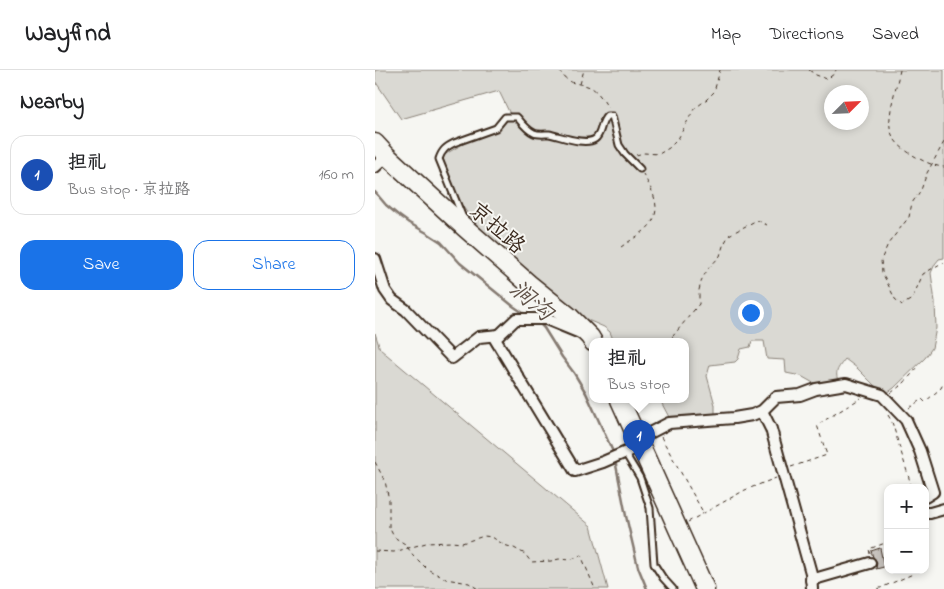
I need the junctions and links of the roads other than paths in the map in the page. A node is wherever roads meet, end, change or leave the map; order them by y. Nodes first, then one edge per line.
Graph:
1 (375, 143) edge
2 (381, 162) edge
3 (640, 169) road end
4 (463, 226) junction
5 (375, 259) edge
6 (499, 335) junction
7 (589, 338) edge
8 (589, 339) edge
9 (621, 403) edge
10 (762, 410) junction
11 (635, 446) junction
12 (929, 494) edge
13 (944, 509) edge
14 (929, 513) edge
15 (870, 562) road end
16 (812, 584) edge
17 (673, 589) edge
18 (705, 589) edge

1 - 2 highway, 京拉路
2 - 4 highway, 京拉路
3 - 4 lane
4 - 7 highway, 京拉路
5 - 6 street
6 - 8 street
6 - 11 street
9 - 11 highway
10 - 11 street
10 - 12 street
10 - 16 street
11 - 17 lane
11 - 18 highway
13 - 14 street
15 - 16 street

